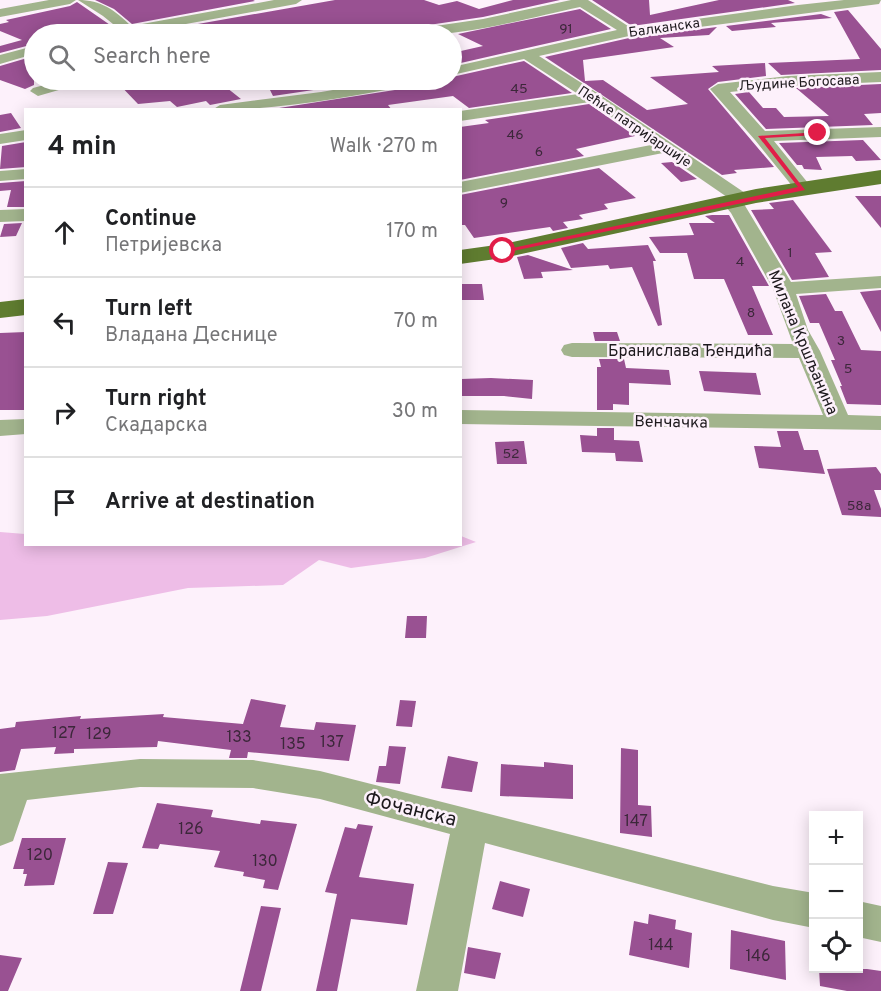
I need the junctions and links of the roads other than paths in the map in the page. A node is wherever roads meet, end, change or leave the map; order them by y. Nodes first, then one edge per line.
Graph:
1 (70, 0) edge
2 (84, 0) edge
3 (296, 0) edge
4 (879, 0) edge
5 (580, 1) edge
6 (0, 13) edge
7 (121, 24) edge
8 (166, 24) edge
9 (462, 26) edge
10 (629, 32) junction
11 (24, 53) edge
12 (527, 55) junction
13 (0, 60) edge
14 (462, 69) edge
15 (881, 77) edge
16 (42, 90) edge
17 (310, 90) edge
18 (362, 90) edge
19 (38, 91) dead end
20 (592, 97) junction
21 (321, 98) junction
22 (236, 108) edge
23 (462, 116) edge
24 (881, 132) edge
25 (24, 135) edge
26 (761, 136) junction
27 (0, 139) edge
28 (666, 147) junction
29 (24, 174) edge
30 (0, 177) edge
31 (881, 177) edge
32 (462, 188) edge
33 (803, 188) junction
34 (736, 201) junction
35 (24, 215) edge
36 (0, 216) edge
37 (462, 257) edge
38 (881, 282) edge
39 (784, 289) junction
40 (24, 308) edge
41 (0, 310) edge
42 (572, 350) dead end
43 (809, 351) junction
44 (462, 417) edge
45 (838, 422) junction
46 (881, 423) edge
47 (24, 426) edge
48 (0, 428) edge
49 (7, 788) edge
50 (471, 823) junction
51 (0, 830) edge
52 (809, 910) edge
53 (863, 921) edge
54 (881, 924) edge
55 (437, 991) edge

1 - 6 street
2 - 7 street
3 - 8 street
4 - 10 street, Балканска
5 - 9 street
5 - 10 street
10 - 12 street, Балканска
11 - 13 street
12 - 14 street, Балканска
12 - 20 street, Пећке патријаршије
15 - 26 street, Људине Богосава
16 - 19 street
17 - 21 street
18 - 21 street
20 - 23 street
20 - 28 street, Пећке патријаршије
21 - 22 street
24 - 26 street
25 - 27 street
26 - 33 street
28 - 32 street
28 - 34 street, Пећке патријаршије
29 - 30 street
31 - 33 main road
33 - 34 main road
34 - 37 main road
34 - 39 street, Милана Кршљанина
35 - 36 street
38 - 39 street
39 - 43 street, Милана Кршљанина
40 - 41 main road
42 - 43 street, Бранислава Ђендића
43 - 45 street, Милана Кршљанина
44 - 45 street, Венчачка
45 - 46 street, Венчачка
47 - 48 street
49 - 50 street, Фочанска
49 - 51 street
50 - 52 street, Фочанска
50 - 55 street
53 - 54 street

